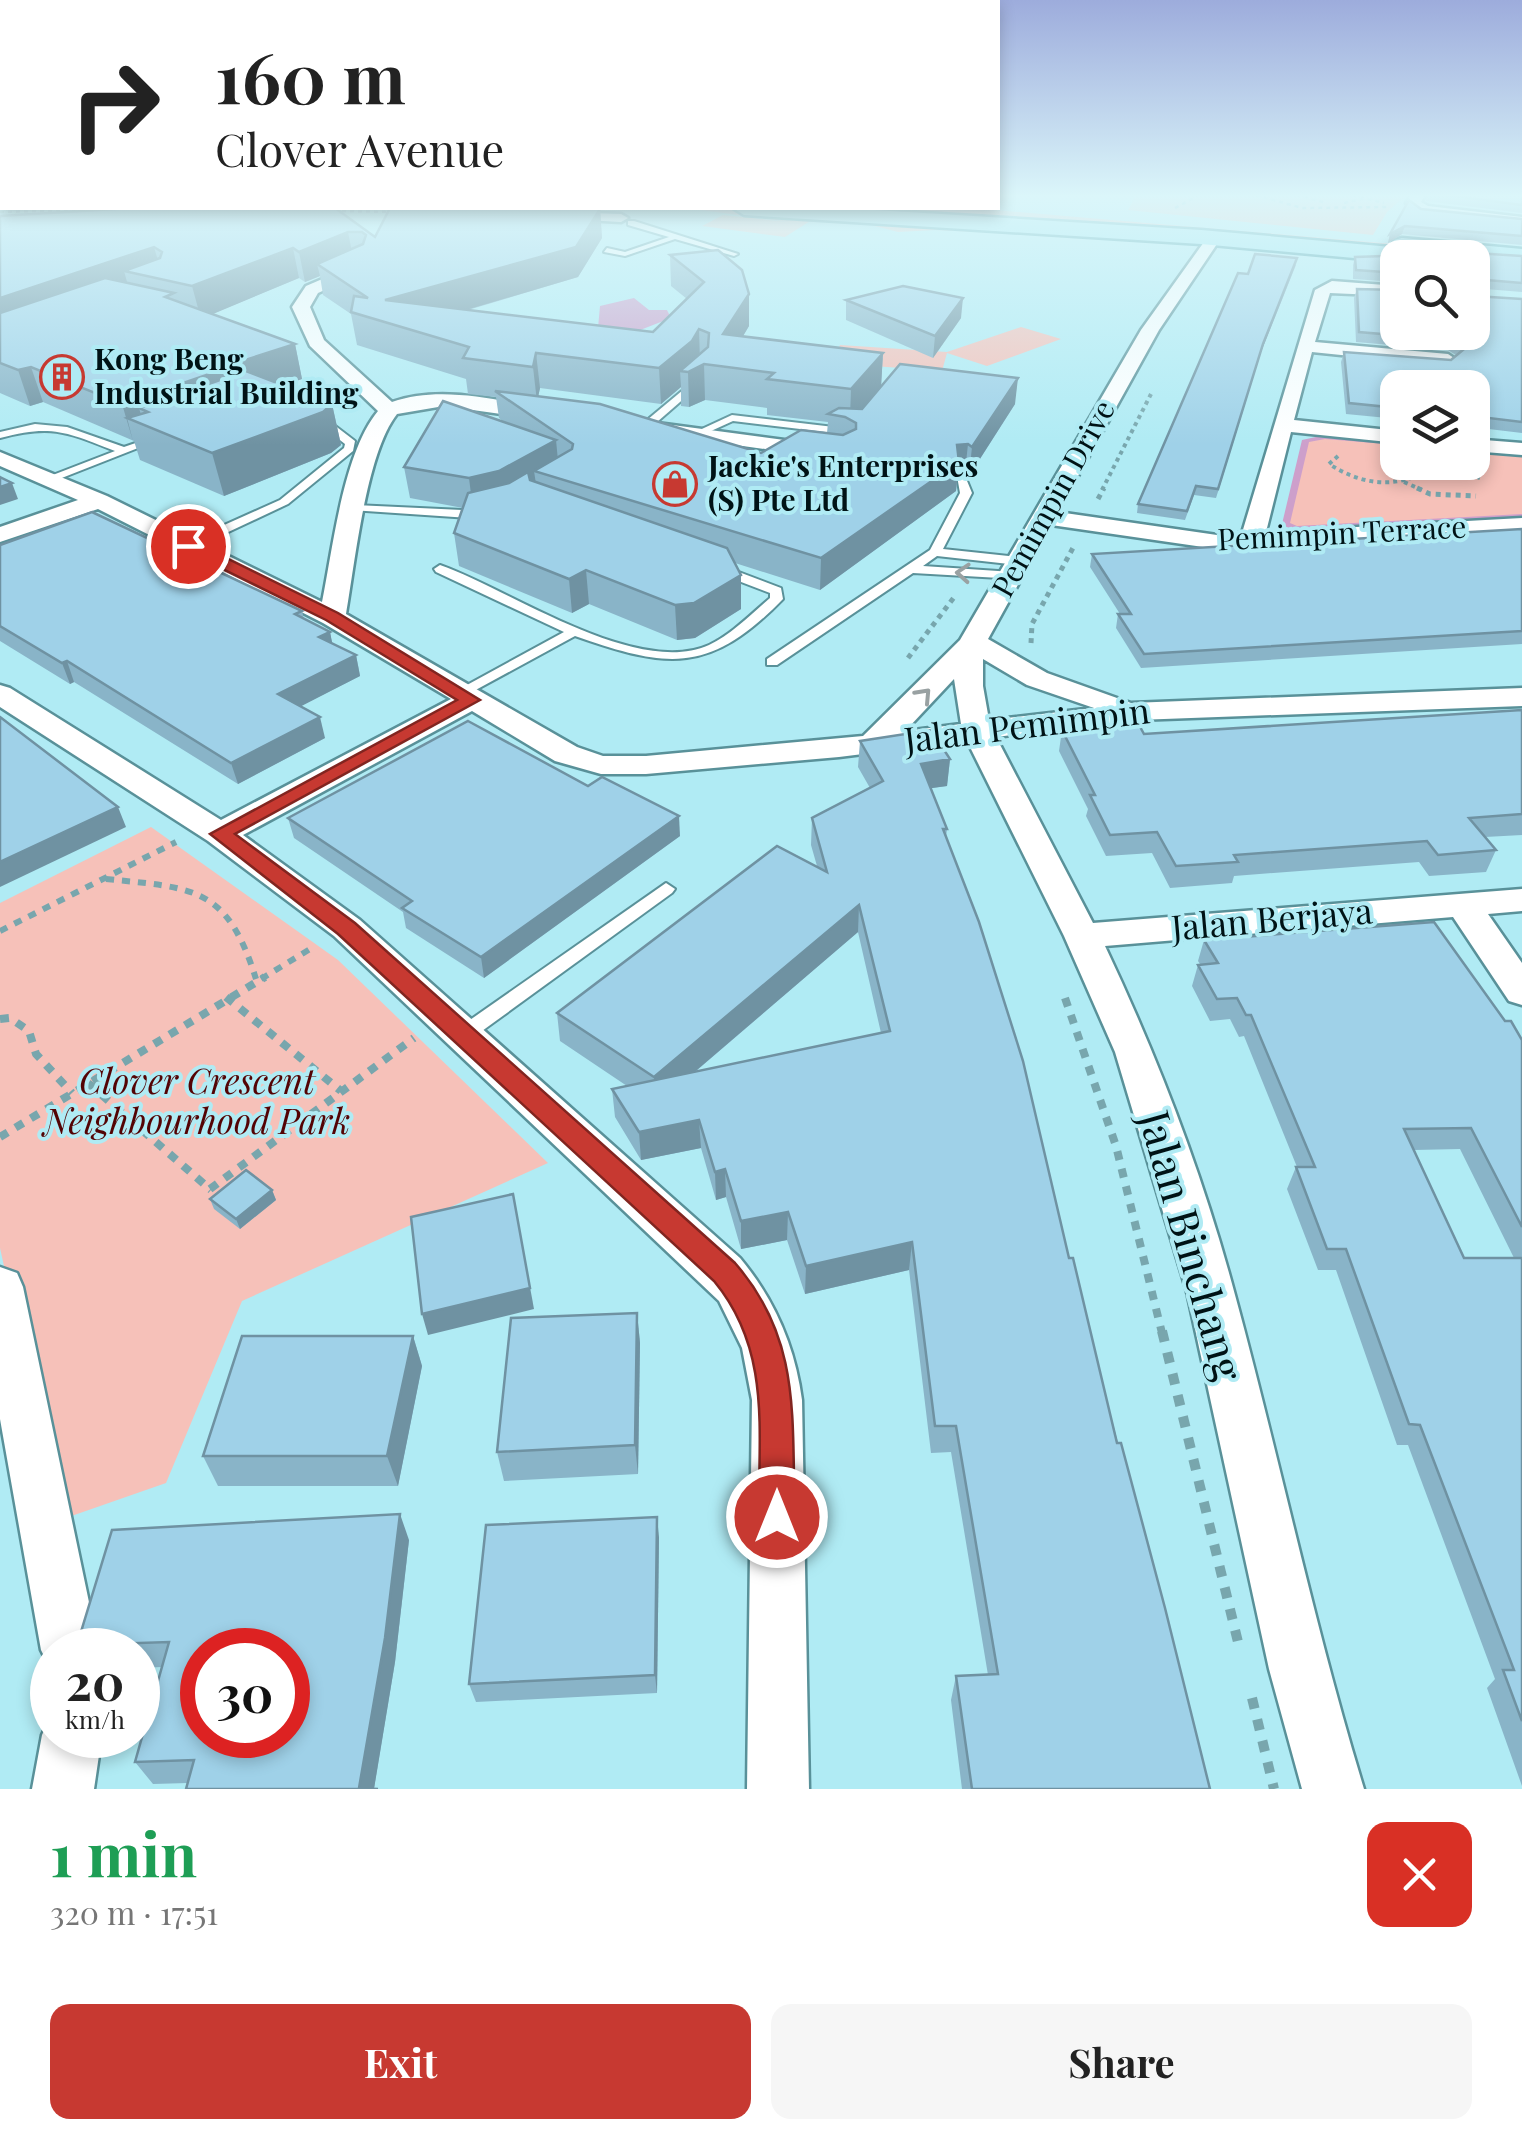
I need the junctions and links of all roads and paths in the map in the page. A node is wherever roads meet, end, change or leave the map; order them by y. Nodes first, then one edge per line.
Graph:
1 (338, 278) edge
2 (1185, 278) edge
3 (1380, 290) edge
4 (1304, 346) junction
5 (1448, 360) edge
6 (702, 369) edge
7 (1159, 378) dead end
8 (389, 410) junction
9 (313, 414) edge
10 (571, 417) edge
11 (635, 426) joint
12 (1282, 426) junction
13 (860, 429) edge
14 (696, 434) junction
15 (1380, 434) edge
16 (0, 435) edge
17 (161, 438) edge
18 (1490, 446) edge
19 (1522, 449) edge
20 (124, 451) junction
21 (842, 454) edge
22 (1338, 455) dead end
23 (0, 458) edge
24 (961, 478) edge
25 (50, 480) junction
26 (1408, 480) edge
27 (1404, 482) junction
28 (1484, 496) dead end
29 (98, 501) junction
30 (355, 508) junction
31 (492, 514) edge
32 (1043, 517) junction
33 (1086, 523) junction
34 (1522, 525) edge
35 (0, 535) edge
36 (1252, 541) junction
37 (188, 546) junction
38 (934, 552) junction
39 (697, 562) edge
40 (1016, 568) junction
41 (440, 569) dead end
42 (912, 570) junction
43 (332, 617) junction
44 (572, 632) junction
45 (974, 642) junction
46 (1031, 645) dead end
47 (772, 662) dead end
48 (0, 694) edge
49 (466, 697) junction
50 (1522, 697) edge
51 (1137, 711) junction
52 (977, 730) junction
53 (871, 744) junction
54 (215, 829) junction
55 (103, 878) junction
56 (666, 889) dead end
57 (1522, 900) edge
58 (1463, 904) junction
59 (347, 928) junction
60 (0, 931) edge
61 (1082, 936) junction
62 (256, 980) junction
63 (1062, 988) dead end
64 (1522, 992) edge
65 (226, 998) junction
66 (0, 1019) edge
67 (454, 1025) junction
68 (88, 1083) junction
69 (341, 1091) junction
70 (72, 1092) junction
71 (0, 1137) edge
72 (210, 1190) junction
73 (224, 1202) edge
74 (0, 1287) edge
75 (66, 1628) edge
76 (1241, 1654) dead end
77 (1250, 1692) dead end
78 (68, 1758) edge
79 (63, 1789) edge
80 (778, 1789) edge
81 (1274, 1789) edge
82 (1333, 1789) edge

1 - 8 street
2 - 32 street, Pemimpin Drive
3 - 4 street
4 - 5 street
4 - 12 street
6 - 11 lane
7 - 33 path
8 - 10 street
8 - 30 street
9 - 37 lane
11 - 14 street
12 - 15 street
12 - 36 street
13 - 14 lane
14 - 21 street
16 - 20 lane
17 - 20 lane
18 - 19 street
20 - 25 lane
22 - 27 path
23 - 25 street, Jalan Pemimpin
24 - 38 lane
25 - 29 street, Jalan Pemimpin
26 - 27 path
27 - 28 path
29 - 35 street
29 - 37 street, Jalan Pemimpin
30 - 31 lane
30 - 43 street
32 - 33 street, Pemimpin Terrace
32 - 40 street, Pemimpin Drive
33 - 36 street, Pemimpin Terrace
33 - 46 path
34 - 36 street, Pemimpin Terrace
37 - 43 street, Jalan Pemimpin
38 - 40 lane
38 - 42 lane
39 - 44 lane
40 -> 42 lane
40 - 45 street, Pemimpin Drive
41 - 44 lane
42 - 47 lane
43 - 49 street, Jalan Pemimpin
44 - 49 lane
45 - 51 street
45 - 52 street, Pemimpin Drive
53 -> 45 street
48 - 54 street
49 - 53 street, Jalan Pemimpin
49 - 54 street
50 - 51 street, Jalan Pemimpin
51 - 52 street, Jalan Pemimpin
52 - 53 street, Jalan Pemimpin
52 - 61 street, Jalan Binchang
54 - 55 path
54 - 59 street
55 - 60 path
55 - 62 path
56 - 67 lane
57 - 58 street, Jalan Berjaya
58 - 61 street, Jalan Berjaya
58 - 64 street
59 - 62 path
59 - 67 street
61 - 82 street, Jalan Binchang
62 - 65 path
63 - 76 path
65 - 68 path
65 - 69 path
66 - 70 path
67 - 69 path
67 - 80 street
68 - 70 path
68 - 72 path
69 - 72 path
70 - 71 path
72 - 73 path
74 - 75 street
77 - 81 path
78 - 79 street

